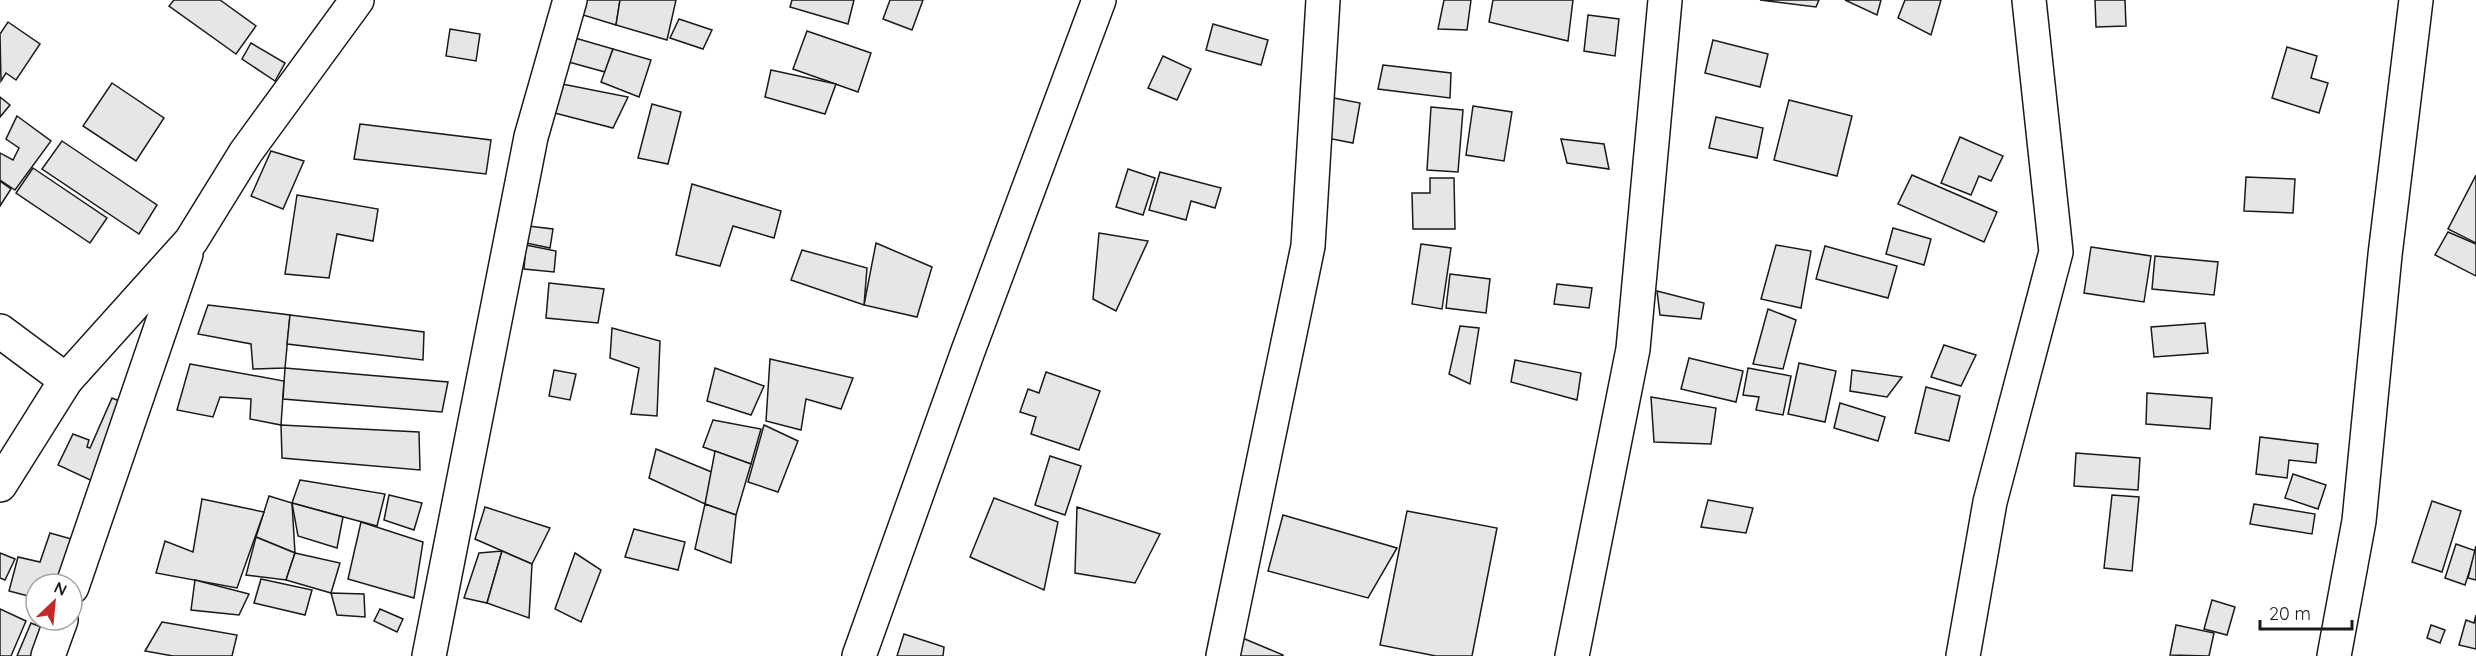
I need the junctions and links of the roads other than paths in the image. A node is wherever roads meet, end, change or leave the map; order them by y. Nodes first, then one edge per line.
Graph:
1 (357, 0) edge
2 (570, 0) edge
3 (1099, 0) edge
4 (1323, 0) edge
5 (1665, 0) edge
6 (2030, 0) edge
7 (2416, 0) edge
8 (191, 241) junction
9 (0, 331) edge
10 (66, 380) junction
11 (0, 485) edge
12 (77, 572) edge
13 (57, 632) edge
14 (48, 656) edge
15 (429, 656) edge
16 (858, 656) edge
17 (1223, 656) edge
18 (1572, 656) edge
19 (1963, 656) edge
20 (2334, 656) edge

1 - 8 street
2 - 15 street
3 - 16 street
4 - 17 street
5 - 18 street
6 - 19 street
7 - 20 street
8 - 10 street
8 - 12 street
9 - 10 street
10 - 11 street
13 - 14 street

